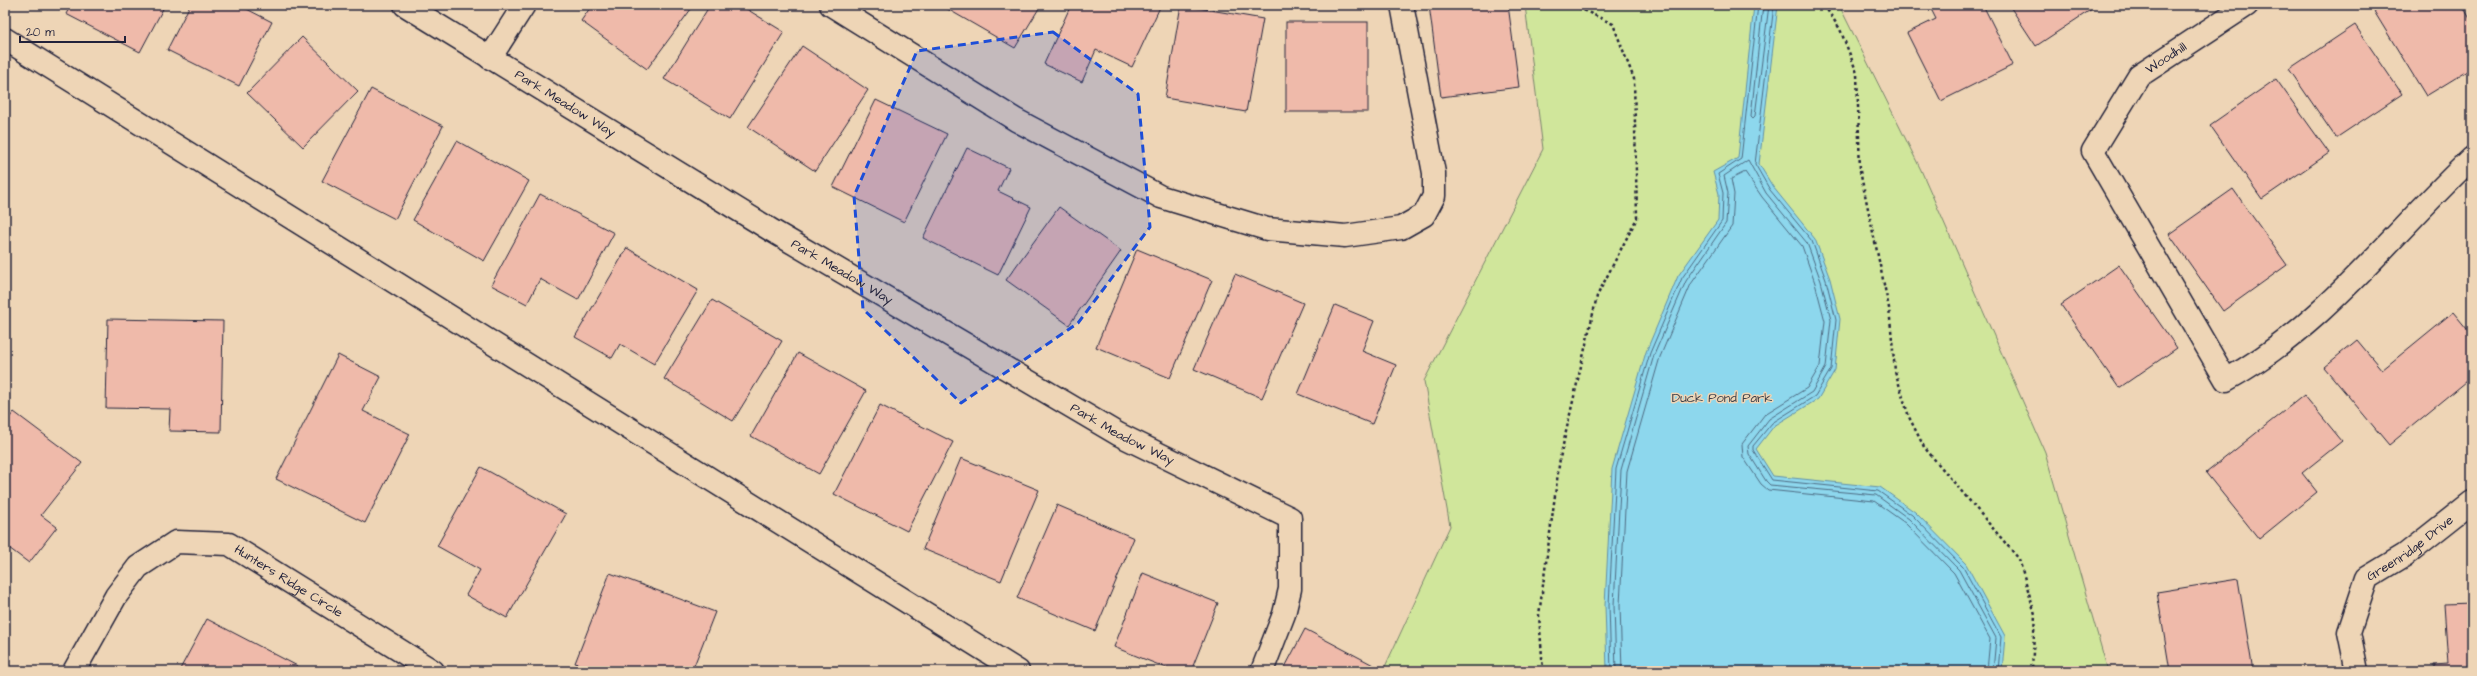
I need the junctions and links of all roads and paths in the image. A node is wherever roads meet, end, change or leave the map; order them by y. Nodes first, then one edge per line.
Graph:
1 (405, 5) edge
2 (524, 5) edge
3 (831, 5) edge
4 (1402, 5) edge
5 (1573, 5) edge
6 (1824, 5) edge
7 (2247, 5) edge
8 (5, 39) edge
9 (490, 58) junction
10 (2472, 158) edge
11 (2472, 502) edge
12 (74, 671) edge
13 (433, 671) edge
14 (1018, 671) edge
15 (1262, 671) edge
16 (1543, 671) edge
17 (2032, 671) edge
18 (2357, 671) edge

1 - 9 street, Park Meadow Way
2 - 9 street
3 - 4 street
5 - 16 path
6 - 17 path
7 - 10 street, Woodhill
8 - 14 street
9 - 15 street, Park Meadow Way
11 - 18 street, Greenridge Drive
12 - 13 street, Hunters Ridge Circle

